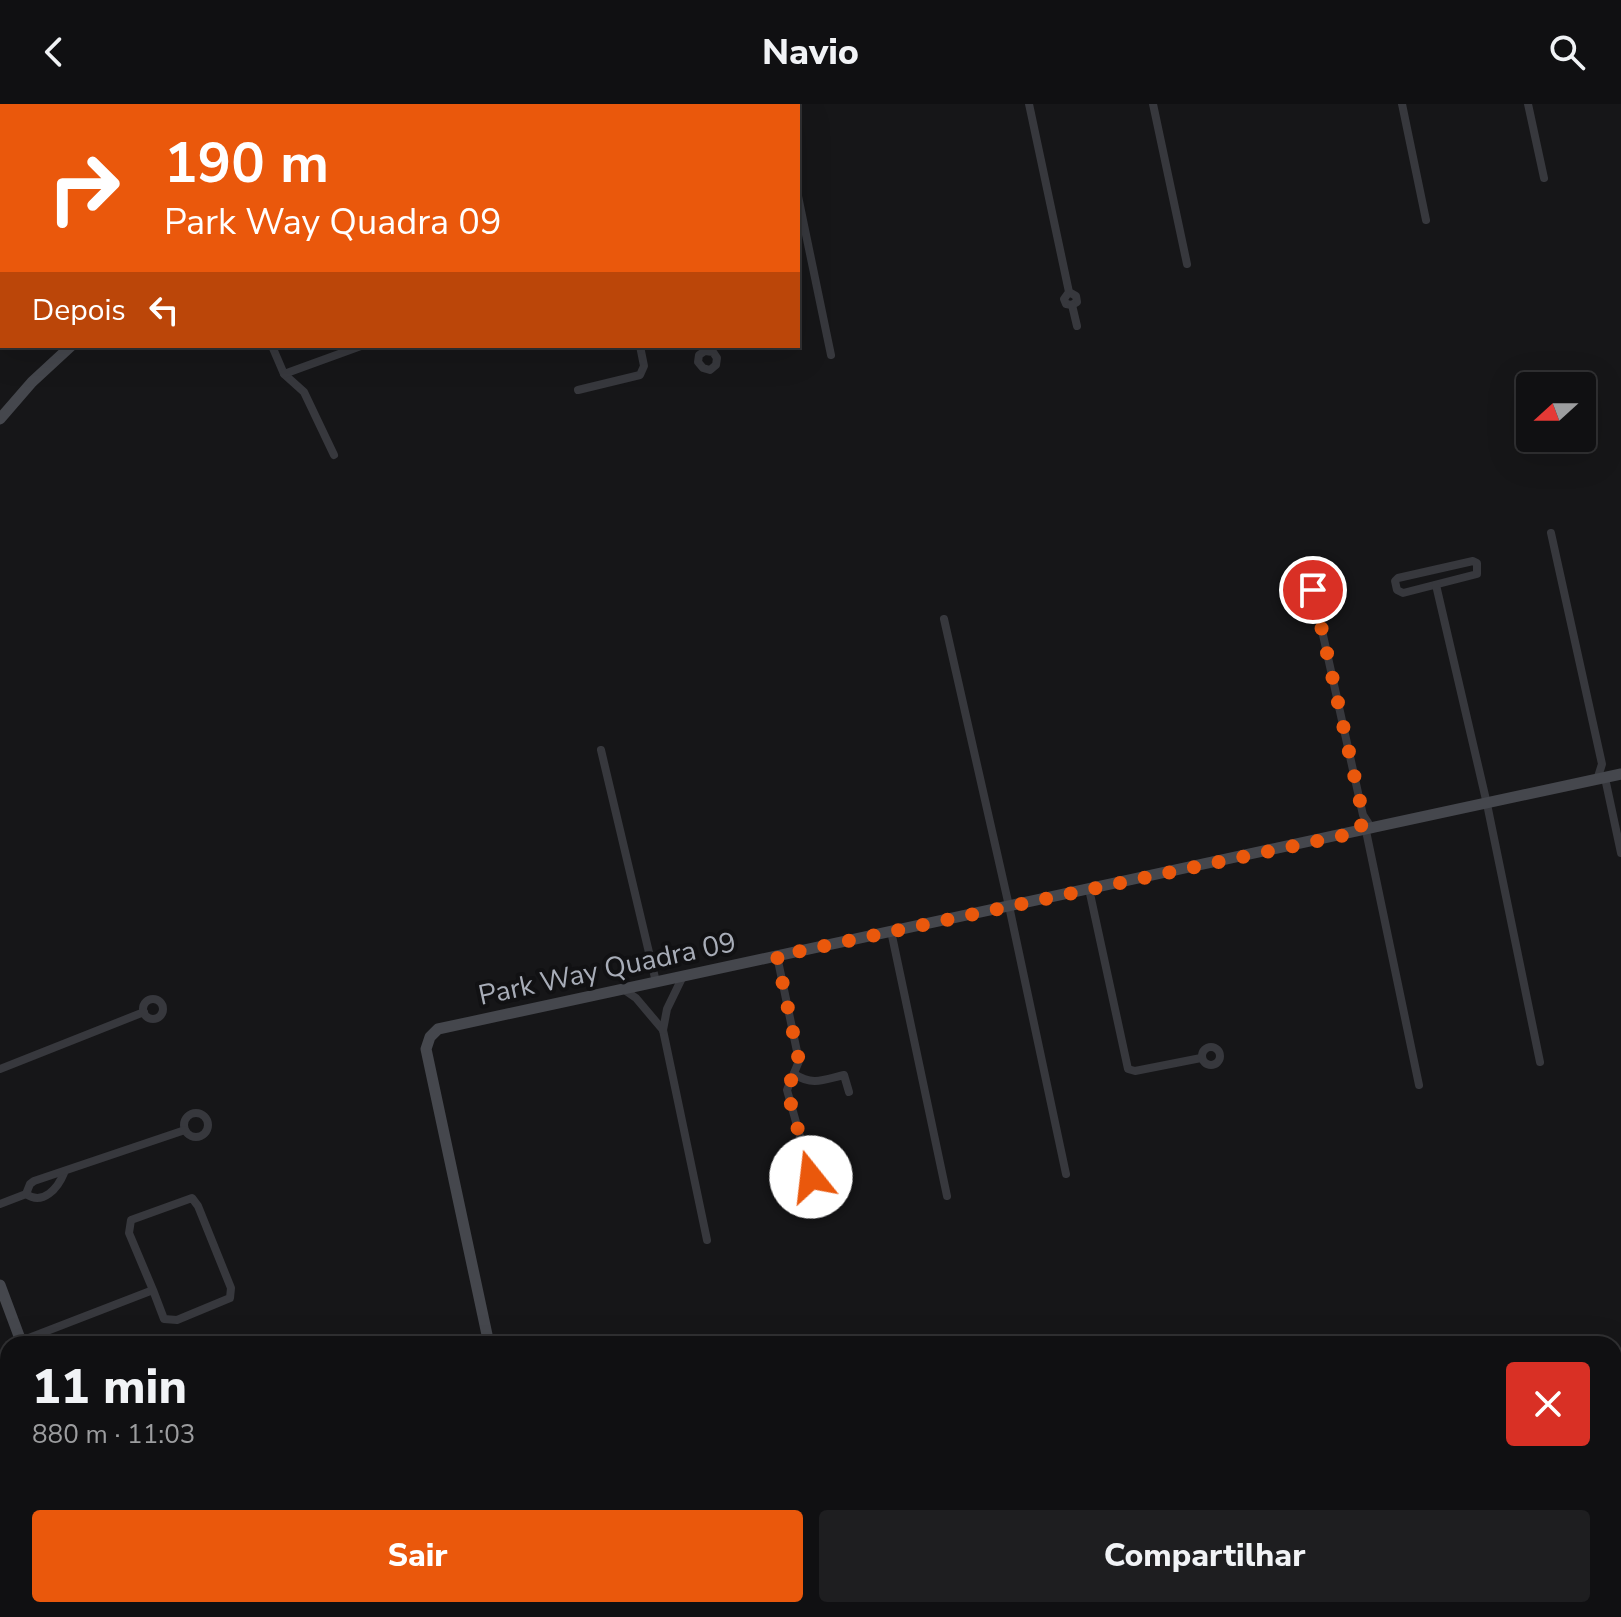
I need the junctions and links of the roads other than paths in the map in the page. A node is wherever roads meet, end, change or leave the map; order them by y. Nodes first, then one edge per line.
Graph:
1 (1029, 104) edge
2 (1153, 104) edge
3 (1402, 104) edge
4 (1528, 104) edge
5 (1544, 178) dead end
6 (800, 206) edge
7 (1426, 220) dead end
8 (1187, 264) dead end
9 (1077, 326) dead end
10 (57, 348) edge
11 (69, 348) edge
12 (273, 348) edge
13 (356, 348) edge
14 (640, 348) edge
15 (831, 355) dead end
16 (51, 363) junction
17 (284, 374) junction
18 (578, 390) dead end
19 (0, 419) edge
20 (334, 455) dead end
21 (1551, 533) dead end
22 (1436, 585) junction
23 (1313, 590) dead end
24 (944, 619) dead end
25 (601, 750) dead end
26 (1602, 764) junction
27 (1610, 777) edge
28 (1487, 804) junction
29 (1366, 831) junction
30 (1621, 853) edge
31 (1089, 889) junction
32 (1009, 906) junction
33 (891, 931) junction
34 (777, 956) junction
35 (683, 976) junction
36 (656, 982) junction
37 (623, 989) junction
38 (667, 1009) junction
39 (144, 1012) dead end
40 (649, 1012) junction
41 (663, 1030) junction
42 (1201, 1058) dead end
43 (1540, 1062) dead end
44 (0, 1069) edge
45 (794, 1074) junction
46 (1419, 1085) dead end
47 (849, 1092) dead end
48 (185, 1130) dead end
49 (64, 1173) junction
50 (1066, 1174) dead end
51 (26, 1194) junction
52 (947, 1196) dead end
53 (0, 1204) edge
54 (819, 1204) dead end
55 (707, 1240) dead end
56 (0, 1285) edge
57 (153, 1290) junction
58 (20, 1336) edge
59 (37, 1336) edge
60 (487, 1336) edge

1 - 9 street
2 - 8 street
3 - 7 street
4 - 5 street
6 - 15 street
10 - 16 street
11 - 16 street
12 - 17 street
13 - 17 street
14 - 18 street
16 - 19 street
17 - 20 street
21 - 26 street
22 - 22 street
22 - 28 street
23 - 29 street
24 - 32 street
25 - 36 street
26 - 27 street
26 - 27 street
27 - 28 street, Park Way Quadra 09
27 - 30 street
28 - 29 street, Park Way Quadra 09
28 - 43 street
29 - 31 street, Park Way Quadra 09
29 - 46 street
31 - 32 street, Park Way Quadra 09
31 - 42 street
32 - 33 street, Park Way Quadra 09
32 - 50 street
33 - 34 street, Park Way Quadra 09
33 - 52 street
34 - 35 street, Park Way Quadra 09
34 - 45 street
35 - 36 street, Park Way Quadra 09
35 - 38 street
36 - 37 street, Park Way Quadra 09
37 - 40 street
37 - 60 street, Park Way Quadra 09
38 - 40 street
38 - 41 street
39 - 44 street
40 - 41 street
41 - 55 street
45 - 47 street
45 - 54 street
48 - 49 street
49 - 51 street
49 - 51 street
51 - 53 street
56 - 58 street
57 - 57 street
57 - 59 street

